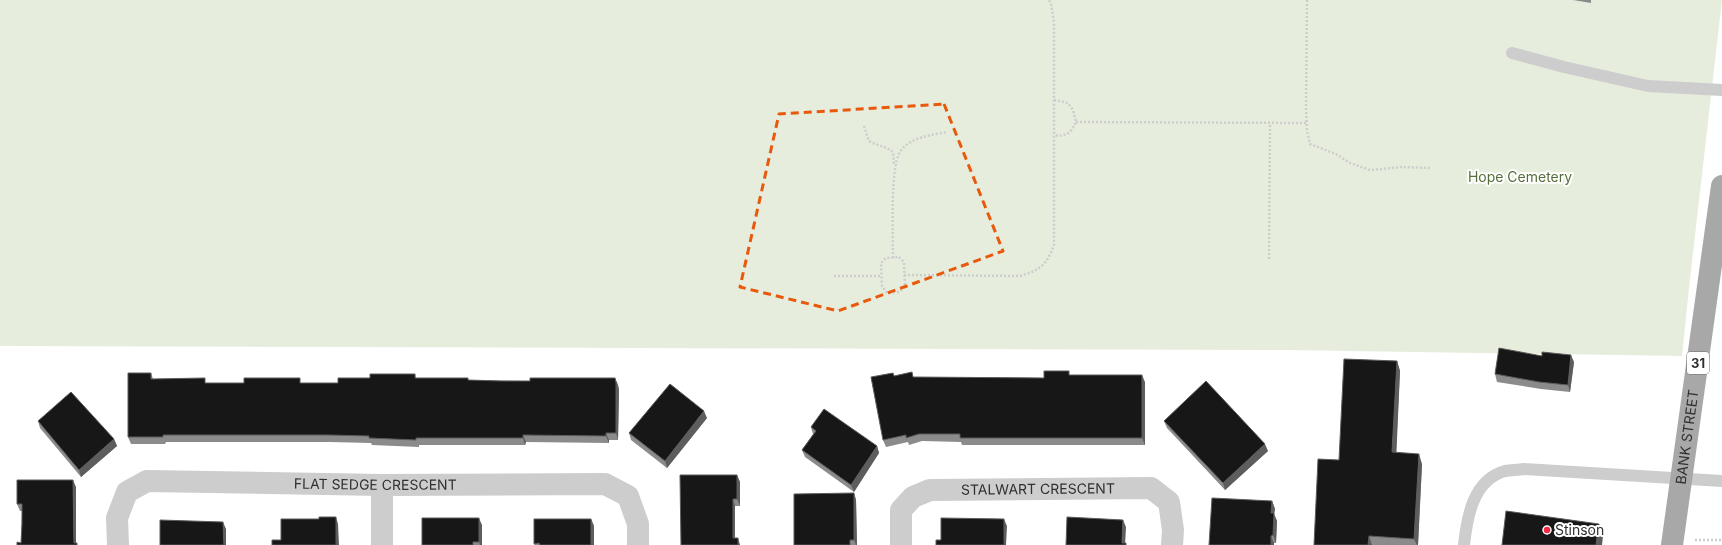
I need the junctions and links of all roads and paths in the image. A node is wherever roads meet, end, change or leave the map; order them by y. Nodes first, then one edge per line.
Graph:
1 (1049, 0) edge
2 (1307, 0) edge
3 (1512, 53) dead end
4 (1722, 90) edge
5 (1054, 100) junction
6 (1076, 122) junction
7 (1270, 123) junction
8 (1306, 123) junction
9 (864, 126) dead end
10 (947, 132) dead end
11 (1054, 135) junction
12 (894, 168) junction
13 (1430, 168) dead end
14 (1722, 186) edge
15 (892, 258) junction
16 (1269, 259) dead end
17 (904, 275) junction
18 (834, 276) dead end
19 (882, 276) junction
20 (1682, 480) junction
21 (1722, 481) edge
22 (382, 485) junction
23 (118, 545) edge
24 (382, 545) edge
25 (638, 545) edge
26 (901, 545) edge
27 (1172, 545) edge
28 (1464, 545) edge
29 (1672, 545) edge

1 - 5 path
2 - 8 path
3 - 4 lane
5 - 6 path
5 - 11 path
6 - 7 path
6 - 11 path
7 - 8 path
7 - 16 path
8 - 13 path
9 - 12 path
10 - 12 path
11 - 17 path
12 - 15 path
14 - 20 main road, BANK STREET / 31
15 - 17 path
15 - 19 path
17 - 19 path
18 - 19 path
20 - 21 lane
20 - 28 lane
20 - 29 main road, BANK STREET / 31
22 - 23 street, FLAT SEDGE CRESCENT
22 - 24 street
22 - 25 street, FLAT SEDGE CRESCENT
26 - 27 street, STALWART CRESCENT

